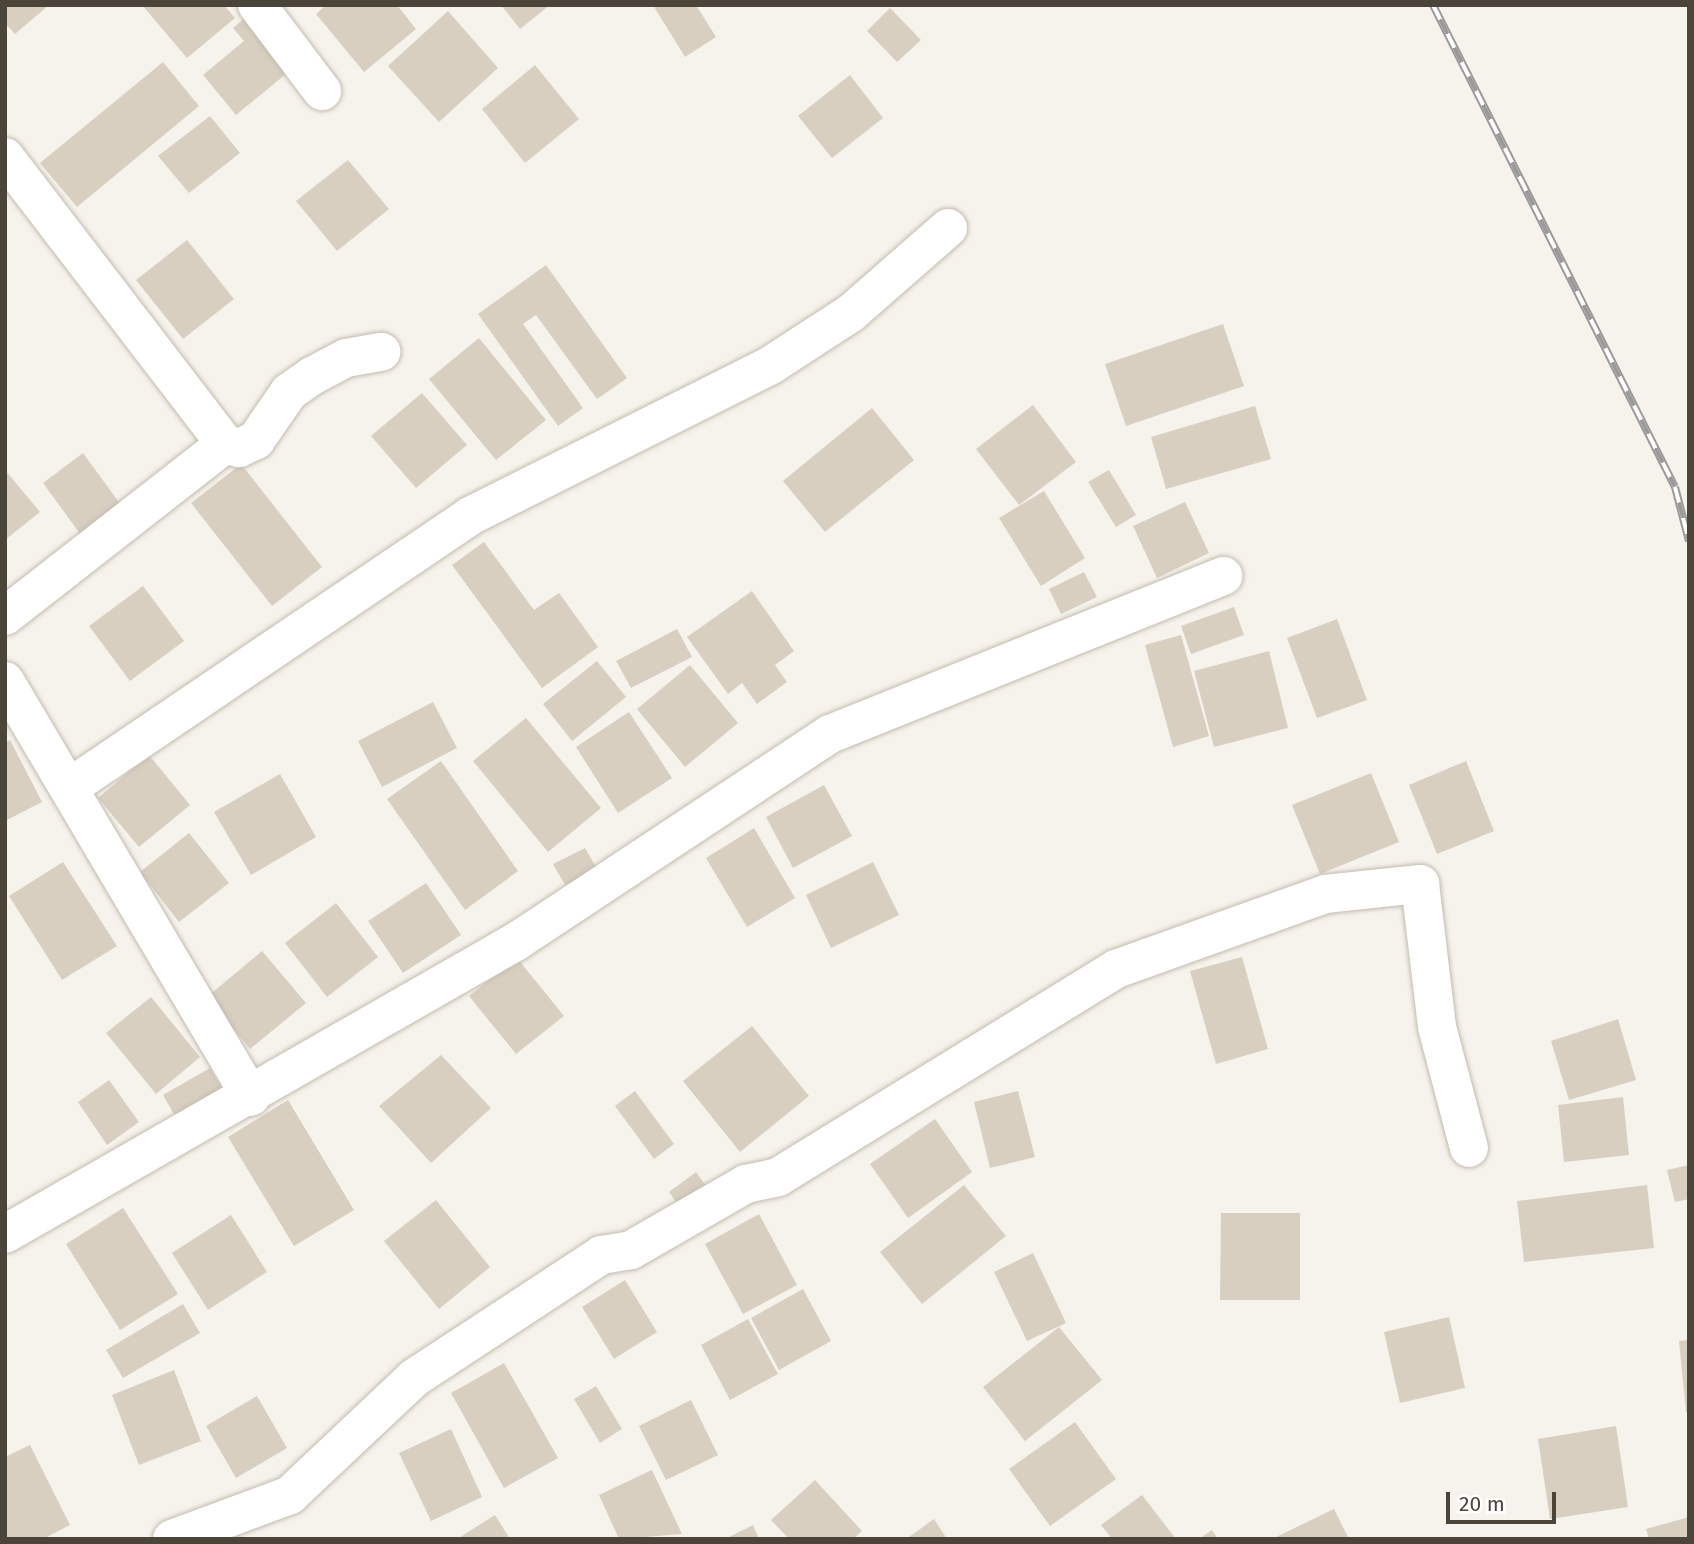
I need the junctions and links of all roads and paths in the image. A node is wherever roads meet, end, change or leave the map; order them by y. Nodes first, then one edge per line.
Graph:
1 (257, 5) edge
2 (321, 91) dead end
3 (10, 174) edge
4 (948, 228) dead end
5 (382, 352) dead end
6 (225, 444) junction
7 (1223, 576) dead end
8 (5, 615) edge
9 (5, 681) edge
10 (70, 787) junction
11 (251, 1097) junction
12 (1469, 1148) dead end
13 (5, 1234) edge
14 (172, 1539) edge

1 - 2 street
3 - 6 street
4 - 10 street
5 - 6 street
6 - 8 street
7 - 11 street
9 - 10 street
10 - 11 street
11 - 13 street
12 - 14 street

